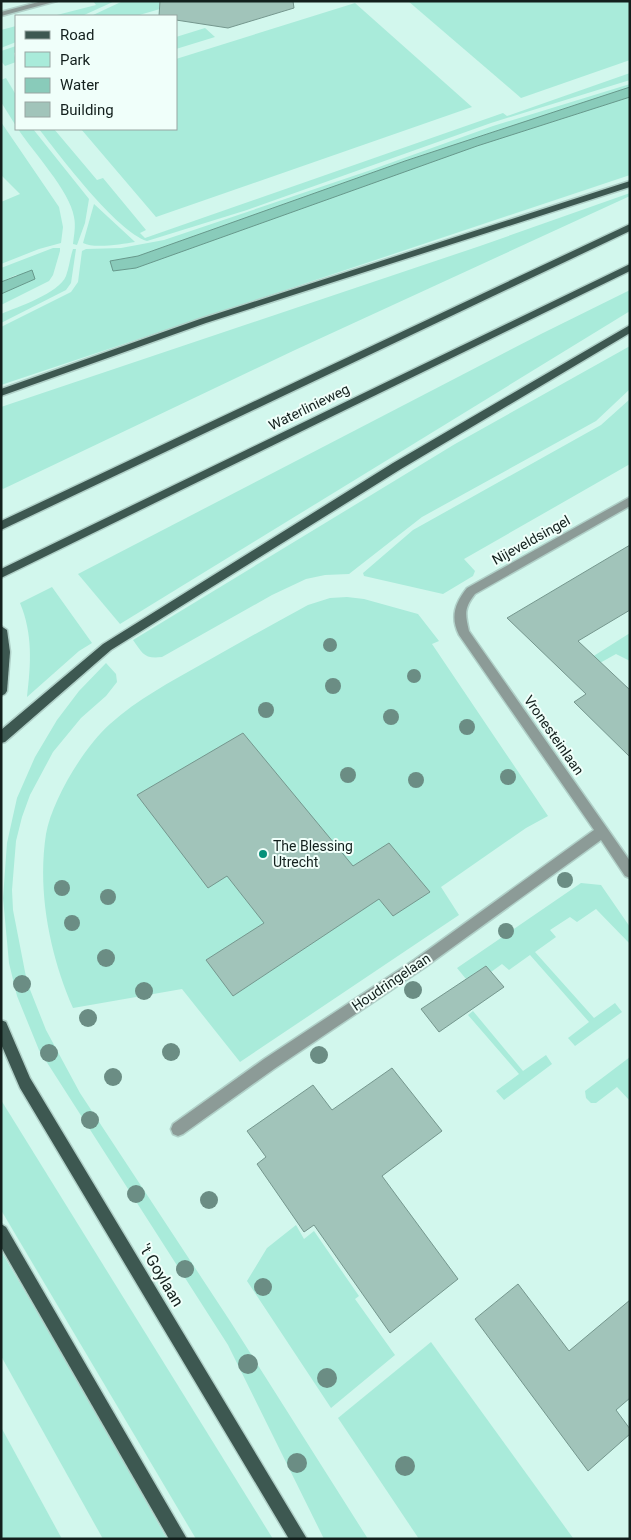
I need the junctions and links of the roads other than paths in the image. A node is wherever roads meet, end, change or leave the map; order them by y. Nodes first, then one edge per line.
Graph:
1 (52, 1) edge
2 (1, 14) edge
3 (630, 184) edge
4 (630, 227) edge
5 (630, 267) edge
6 (630, 328) edge
7 (1, 393) edge
8 (630, 502) edge
9 (1, 526) edge
10 (1, 574) edge
11 (459, 614) joint
12 (1, 630) edge
13 (1, 691) edge
14 (1, 738) edge
15 (602, 832) junction
16 (630, 872) edge
17 (1, 1027) edge
18 (178, 1129) dead end
19 (1, 1232) edge
20 (179, 1539) edge
21 (299, 1539) edge

1 - 2 street
3 - 7 main road
4 - 9 main road, Waterlinieweg
5 - 10 main road, Waterlinieweg
6 - 14 main road
8 - 11 street, Nijeveldsingel
11 - 15 street, Vronesteinlaan
12 - 13 main road
15 - 16 street, Vronesteinlaan
15 - 18 street, Houdringelaan
17 - 21 main road, 't Goylaan
19 - 20 main road

